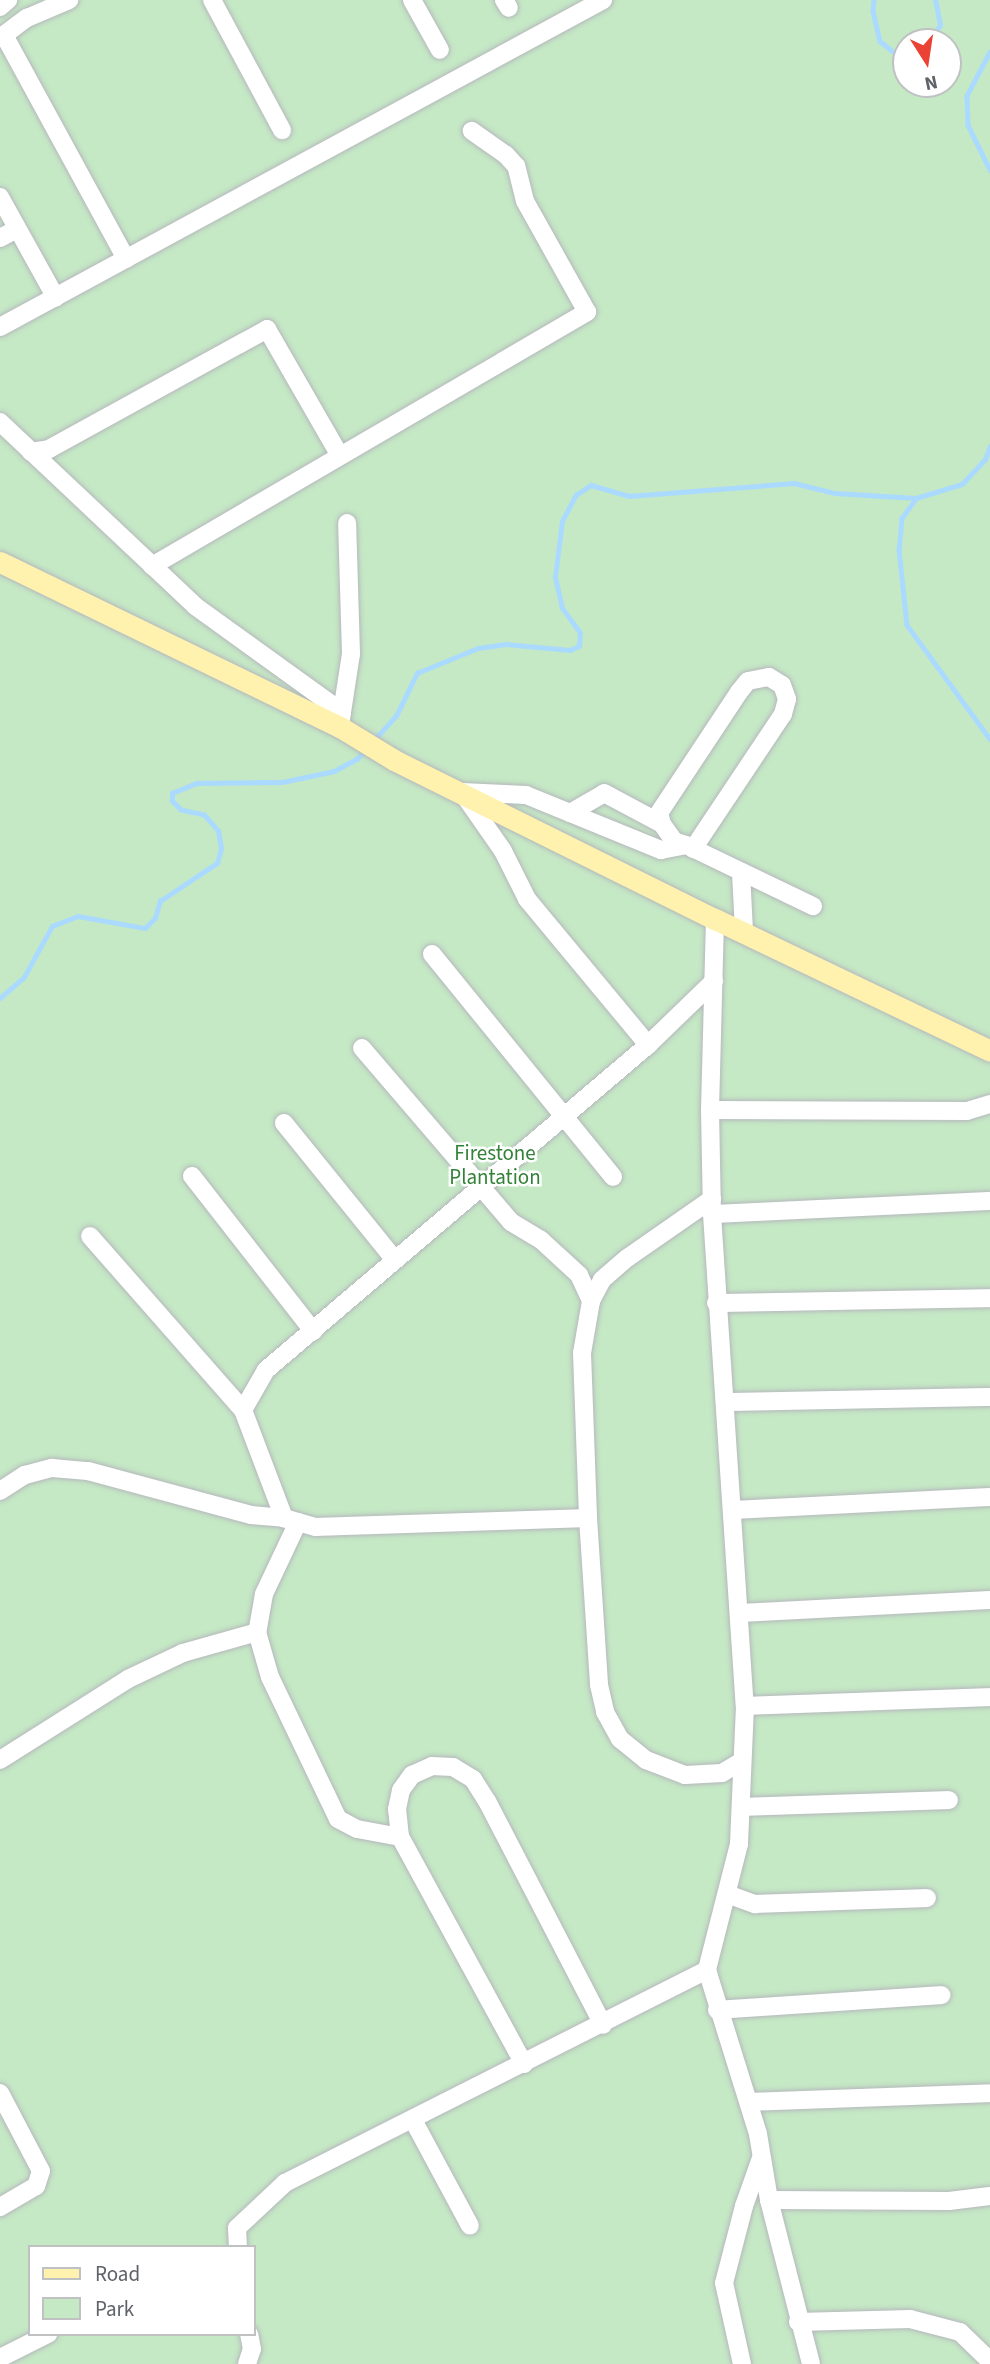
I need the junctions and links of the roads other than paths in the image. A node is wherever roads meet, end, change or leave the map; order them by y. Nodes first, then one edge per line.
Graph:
1 (8, 0) edge
2 (69, 0) edge
3 (212, 0) edge
4 (412, 0) edge
5 (600, 1) edge
6 (0, 7) edge
7 (2, 37) edge
8 (440, 50) dead end
9 (282, 130) dead end
10 (472, 131) dead end
11 (0, 197) edge
12 (16, 229) junction
13 (0, 238) edge
14 (127, 259) junction
15 (56, 298) junction
16 (0, 327) edge
17 (0, 422) edge
18 (31, 452) junction
19 (340, 456) junction
20 (347, 523) dead end
21 (0, 562) edge
22 (152, 566) junction
23 (342, 723) junction
24 (462, 792) junction
25 (570, 813) junction
26 (662, 824) junction
27 (690, 847) junction
28 (741, 872) junction
29 (813, 906) dead end
30 (715, 919) junction
31 (744, 931) junction
32 (432, 954) dead end
33 (714, 981) junction
34 (648, 1045) junction
35 (362, 1048) dead end
36 (990, 1051) edge
37 (990, 1104) edge
38 (710, 1110) junction
39 (565, 1115) junction
40 (284, 1123) dead end
41 (192, 1176) dead end
42 (613, 1177) dead end
43 (480, 1188) junction
44 (990, 1201) edge
45 (712, 1207) junction
46 (90, 1236) dead end
47 (395, 1260) junction
48 (990, 1298) edge
49 (591, 1301) junction
50 (716, 1303) junction
51 (313, 1331) junction
52 (990, 1397) edge
53 (726, 1402) junction
54 (243, 1410) junction
55 (0, 1491) edge
56 (990, 1497) edge
57 (732, 1510) junction
58 (588, 1518) junction
59 (291, 1520) junction
60 (990, 1600) edge
61 (740, 1613) junction
62 (257, 1632) junction
63 (990, 1697) edge
64 (745, 1706) junction
65 (0, 1760) edge
66 (742, 1761) junction
67 (949, 1800) dead end
68 (741, 1807) junction
69 (400, 1837) junction
70 (727, 1894) junction
71 (927, 1898) dead end
72 (707, 1970) junction
73 (942, 1995) dead end
74 (717, 2010) junction
75 (603, 2025) junction
76 (524, 2064) junction
77 (0, 2093) edge
78 (990, 2093) edge
79 (750, 2102) junction
80 (412, 2120) junction
81 (761, 2158) junction
82 (990, 2196) edge
83 (769, 2200) junction
84 (0, 2207) edge
85 (470, 2226) dead end
86 (239, 2245) edge
87 (798, 2322) junction
88 (44, 2336) edge
89 (250, 2336) edge
90 (0, 2358) edge
91 (990, 2361) edge
92 (247, 2364) edge
93 (743, 2364) edge
94 (811, 2364) edge

1 - 6 street
2 - 7 street
3 - 9 street
4 - 8 street
5 - 14 street
7 - 14 street
10 - 19 street
11 - 12 street
12 - 13 street
12 - 15 street
14 - 15 street
15 - 16 street
17 - 18 street
18 - 19 street
18 - 22 street
19 - 22 street
20 - 23 street
21 - 23 main road
22 - 23 street
23 - 24 main road
24 - 25 street
24 - 30 main road
24 - 34 street
25 - 26 street
25 - 27 street
26 - 27 street
26 - 27 street
27 - 28 street
28 - 29 street
28 - 31 street
30 - 31 main road
30 - 33 street
31 - 36 main road
32 - 39 street
33 - 34 street
33 - 38 street
34 - 39 street
35 - 43 street
37 - 38 street
38 - 45 street
39 - 42 street
39 - 43 street
40 - 47 street
41 - 51 street
43 - 47 street
43 - 49 street
44 - 45 street
45 - 49 street
45 - 50 street
46 - 54 street
47 - 51 street
48 - 50 street
49 - 58 street
50 - 53 street
51 - 54 street
52 - 53 street
53 - 57 street
54 - 59 street
55 - 59 street
56 - 57 street
57 - 61 street
58 - 59 street
58 - 66 street
59 - 62 street
60 - 61 street
61 - 64 street
62 - 65 street
62 - 69 street
63 - 64 street
64 - 66 street
66 - 68 street
67 - 68 street
68 - 70 street
69 - 75 street
69 - 76 street
70 - 71 street
70 - 72 street
72 - 74 street
72 - 75 street
73 - 74 street
74 - 79 street
75 - 76 street
76 - 80 street
77 - 84 street
78 - 79 street
79 - 81 street
80 - 85 street
80 - 86 street
81 - 83 street
81 - 93 street
82 - 83 street
83 - 87 street
87 - 91 street
87 - 94 street
88 - 90 street
89 - 92 street

